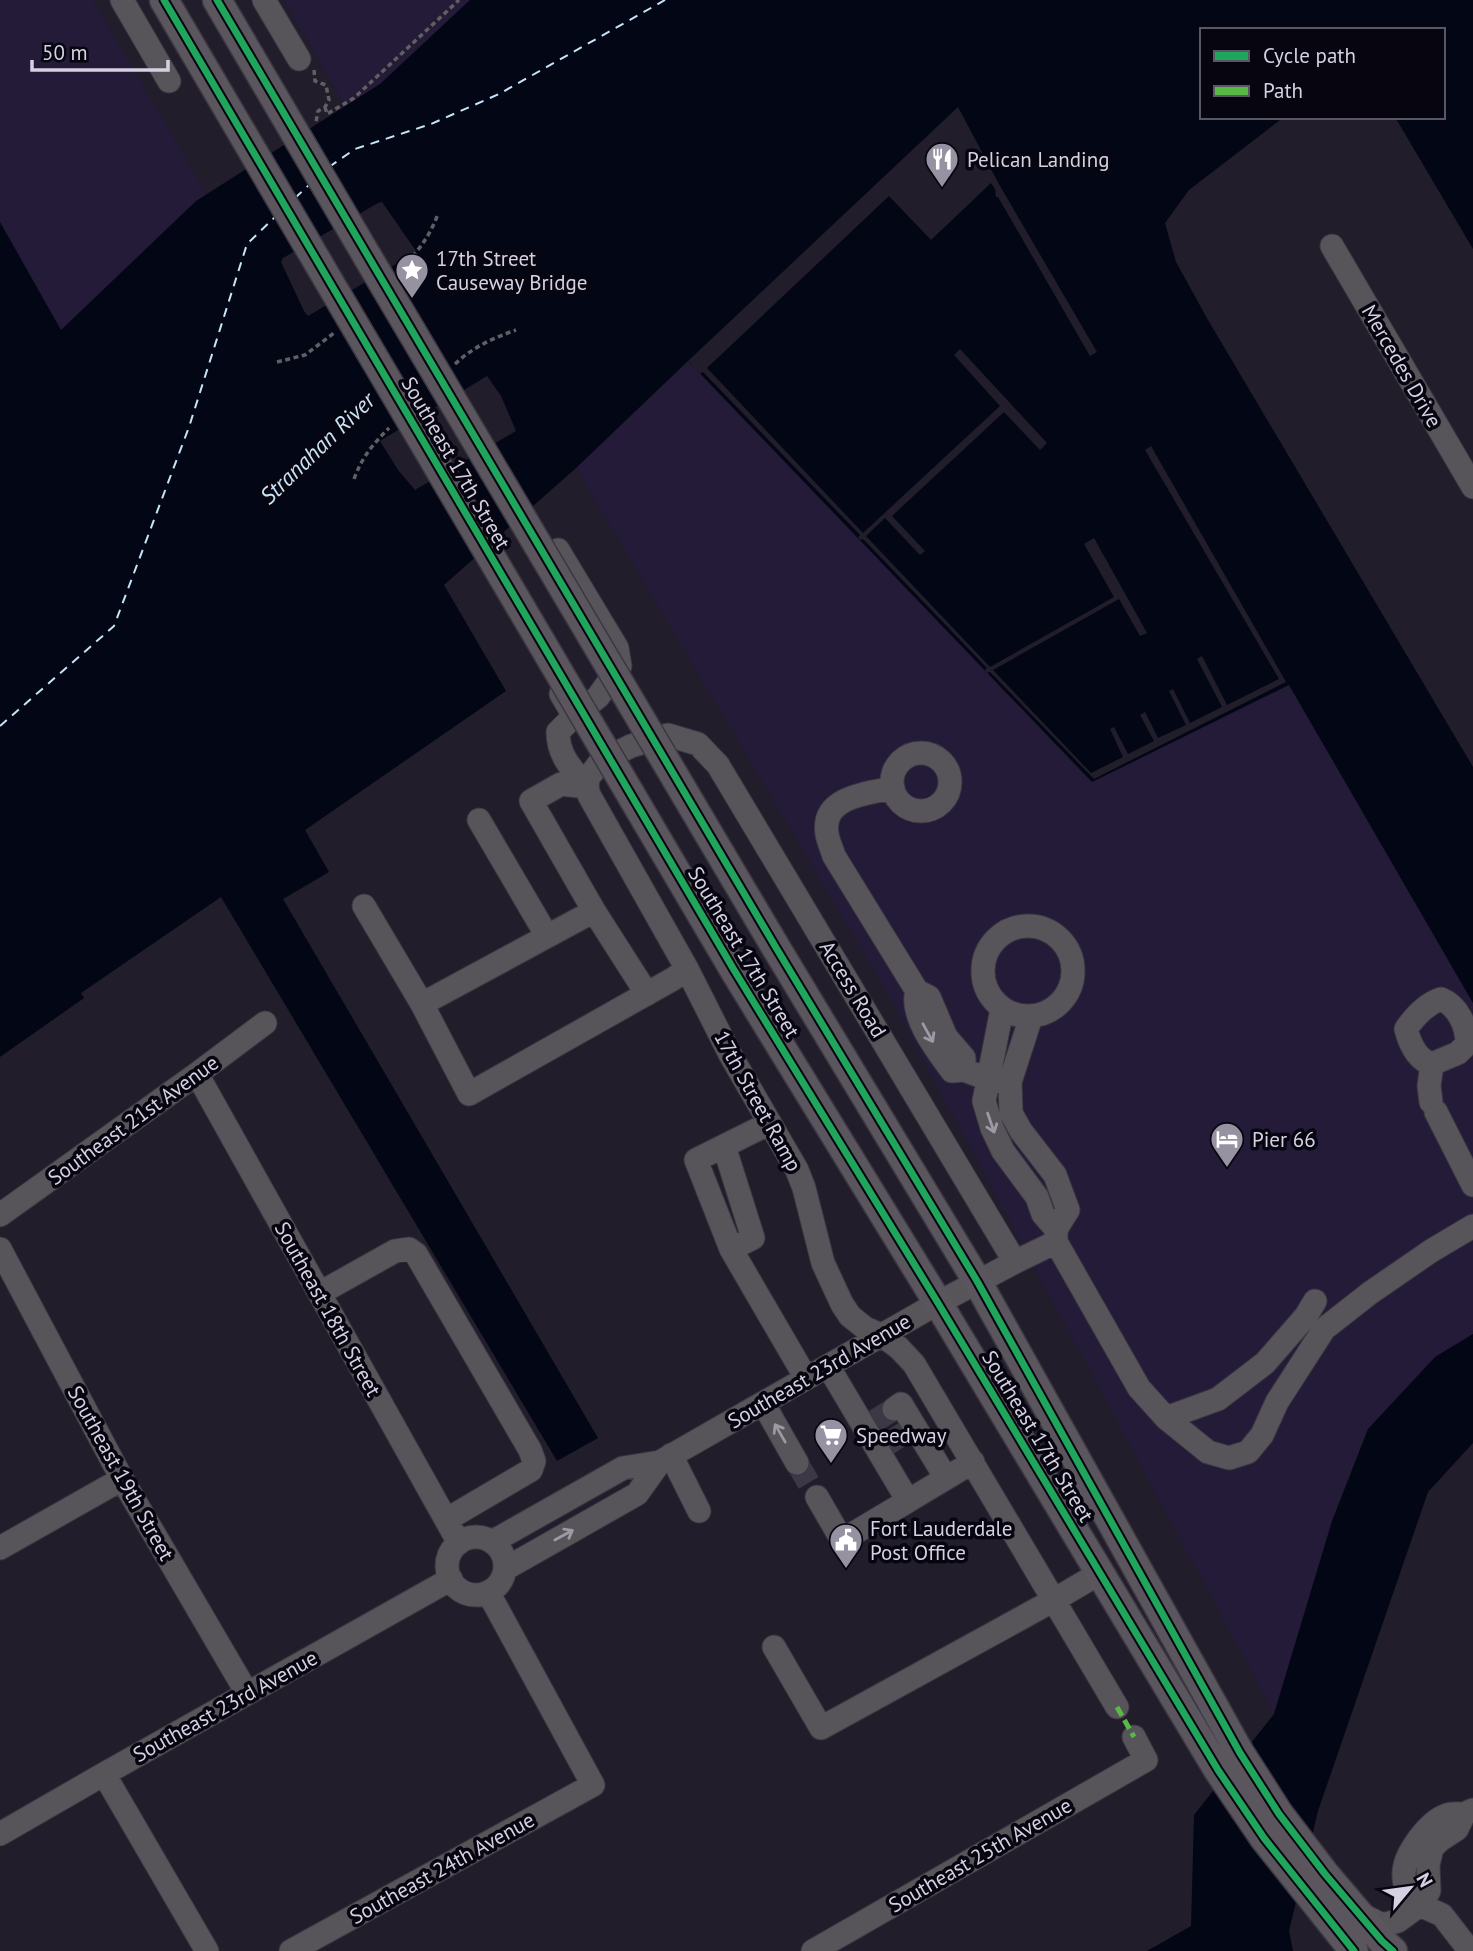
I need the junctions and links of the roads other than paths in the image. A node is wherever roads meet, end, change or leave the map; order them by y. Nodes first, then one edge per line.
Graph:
1 (122, 0) edge
2 (164, 0) edge
3 (217, 0) edge
4 (264, 0) edge
5 (306, 63) road end
6 (169, 81) dead end
7 (1332, 246) dead end
8 (1473, 487) edge
9 (558, 550) dead end
10 (513, 613) dead end
11 (574, 716) junction
12 (587, 787) junction
13 (893, 788) dead end
14 (479, 820) dead end
15 (364, 906) dead end
16 (594, 911) junction
17 (547, 936) junction
18 (687, 969) junction
19 (648, 993) junction
20 (422, 1004) junction
21 (1002, 1009) junction
22 (1031, 1017) junction
23 (265, 1023) dead end
24 (1432, 1064) dead end
25 (197, 1074) junction
26 (999, 1080) junction
27 (770, 1123) junction
28 (724, 1146) junction
29 (1473, 1185) edge
30 (0, 1215) edge
31 (1473, 1226) edge
32 (1056, 1236) junction
33 (0, 1249) edge
34 (731, 1249) junction
35 (1015, 1262) junction
36 (977, 1281) junction
37 (320, 1293) junction
38 (1315, 1301) dead end
39 (938, 1303) junction
40 (883, 1336) junction
41 (828, 1366) junction
42 (806, 1378) junction
43 (762, 1403) junction
44 (894, 1409) dead end
45 (1166, 1418) junction
46 (666, 1459) junction
47 (973, 1462) junction
48 (797, 1463) tunnel mouth
49 (946, 1478) junction
50 (122, 1479) junction
51 (817, 1497) tunnel mouth
52 (908, 1501) junction
53 (699, 1511) dead end
54 (446, 1520) junction
55 (492, 1542) junction
56 (459, 1543) junction
57 (0, 1548) edge
58 (505, 1569) junction
59 (1100, 1573) junction
60 (451, 1579) junction
61 (488, 1592) junction
62 (1054, 1600) junction
63 (774, 1647) dead end
64 (247, 1693) junction
65 (1117, 1707) dead end
66 (1134, 1737) dead end
67 (104, 1774) junction
68 (1469, 1812) edge
69 (0, 1834) edge
70 (1420, 1905) junction
71 (1357, 1912) junction
72 (207, 1951) edge
73 (291, 1951) edge
74 (813, 1951) edge
75 (1354, 1951) edge
76 (1393, 1951) edge
77 (1470, 1951) edge

1 - 6 street
2 - 39 main road, Southeast 17th Street, bridge
3 - 36 main road, Southeast 17th Street, bridge
4 - 5 street
7 - 8 street, Mercedes Drive
9 - 11 street
10 - 11 street
11 - 12 street, 17th Street Ramp
12 - 16 street
12 - 18 street, 17th Street Ramp
12 - 35 street, Access Road
13 - 26 street
14 - 17 street
15 - 20 street
16 - 17 street
16 - 19 street
17 - 20 street
18 - 19 street
18 - 27 street, 17th Street Ramp
19 - 20 street
21 - 22 street
21 - 22 street
21 - 26 street
22 - 26 street
23 - 25 street, Southeast 21st Avenue
24 - 29 street
25 - 30 street, Southeast 21st Avenue
25 - 37 street, Southeast 18th Street
26 - 32 street
27 - 28 street
27 - 40 street, 17th Street Ramp
28 - 34 street
28 - 34 street
31 - 45 street
32 - 35 street
32 - 45 street
33 - 50 street, Southeast 19th Street
34 - 42 street
35 - 36 street
36 - 39 street, Southeast 23rd Avenue
36 - 71 main road, Southeast 17th Street
37 - 54 street, Southeast 18th Street
37 - 54 street
38 - 45 street
39 - 40 street, Southeast 23rd Avenue
39 - 59 main road, Southeast 17th Street
40 - 41 street, Southeast 23rd Avenue
40 - 47 street, 17th Street Ramp
41 - 42 street, Southeast 23rd Avenue
41 - 52 street
42 - 43 street, Southeast 23rd Avenue
43 - 46 street, Southeast 23rd Avenue
48 -> 43 street
44 - 49 street
46 - 53 street
46 - 55 street, Southeast 23rd Avenue
58 -> 46 street, Southeast 23rd Avenue
47 - 49 street
47 - 62 street, 17th Street Ramp
49 - 52 street
50 - 57 street
50 - 64 street, Southeast 19th Street
51 - 52 street
54 - 56 street, Southeast 18th Street
55 - 56 street
55 - 58 street
56 - 60 street
58 - 61 street
59 - 62 street
59 - 75 main road, Southeast 17th Street
60 - 61 street
60 - 64 street, Southeast 23rd Avenue
61 - 73 street, Southeast 24th Avenue
62 - 63 street
62 - 65 street, 17th Street Ramp
64 - 67 street, Southeast 23rd Avenue
66 - 74 street, Southeast 25th Avenue
67 - 69 street, Southeast 23rd Avenue
67 - 72 street
68 - 70 street
70 - 71 street
70 - 77 street
71 - 76 main road, Southeast 17th Street

